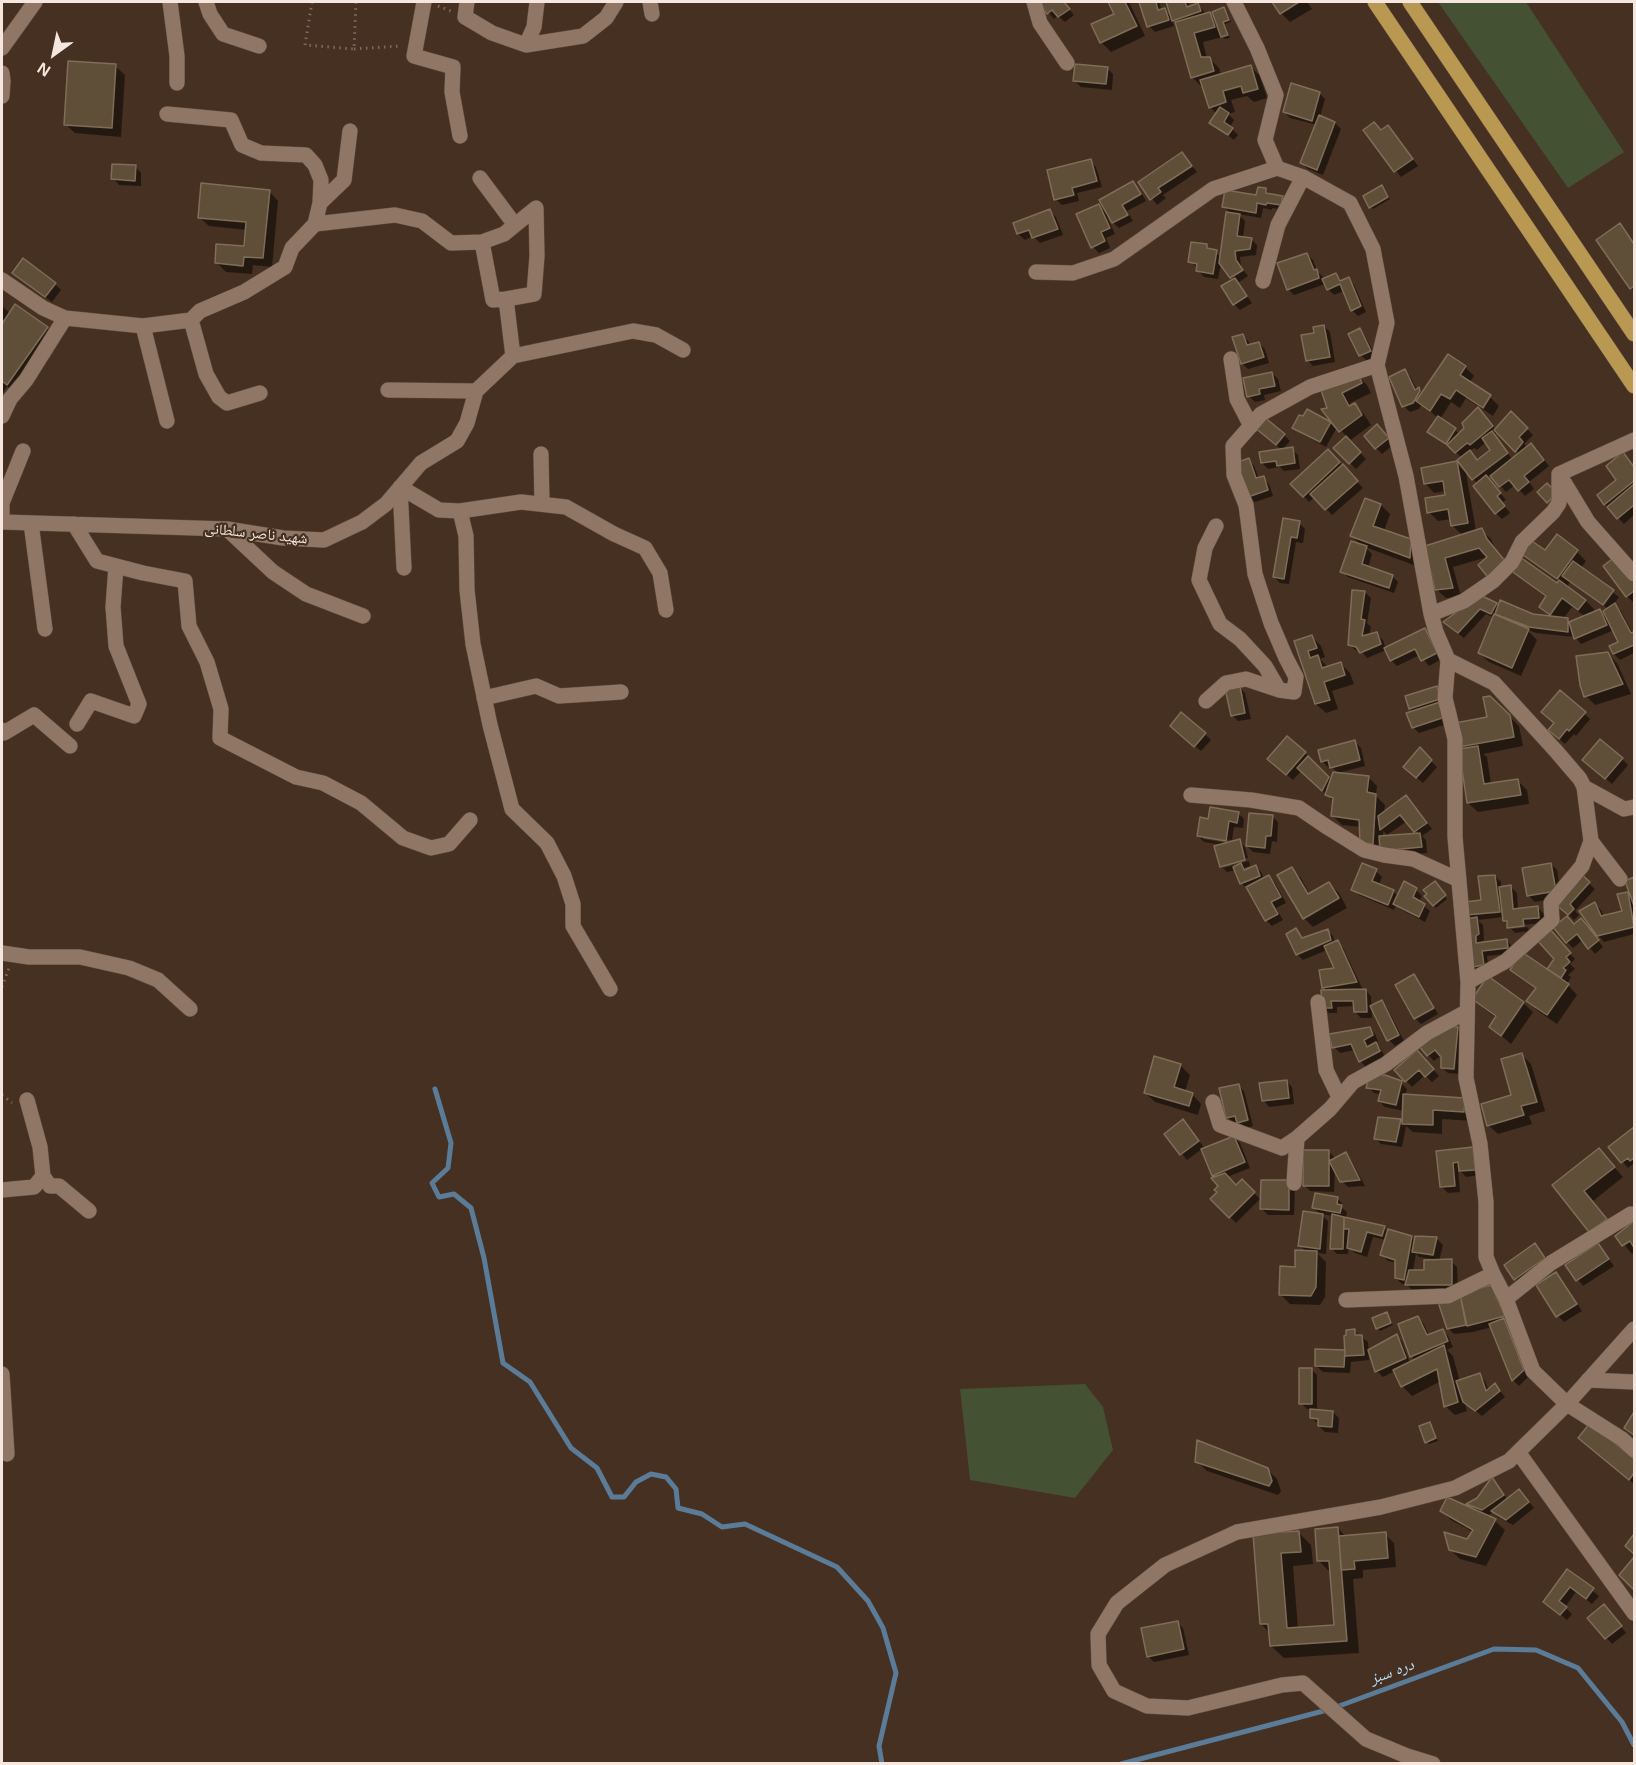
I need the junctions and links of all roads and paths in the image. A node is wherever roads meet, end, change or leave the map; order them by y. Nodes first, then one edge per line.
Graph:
1 (35, 2) edge
2 (170, 2) edge
3 (206, 2) edge
4 (312, 2) edge
5 (356, 2) edge
6 (537, 2) edge
7 (616, 2) edge
8 (1034, 2) edge
9 (1234, 2) edge
10 (1375, 2) edge
11 (1410, 2) edge
12 (431, 3) edge
13 (466, 9) edge
14 (416, 45) junction
15 (526, 45) junction
16 (258, 46) dead end
17 (2, 48) edge
18 (354, 49) junction
19 (1067, 63) dead end
20 (2, 74) edge
21 (177, 83) dead end
22 (2, 96) edge
23 (166, 114) dead end
24 (350, 131) dead end
25 (460, 136) dead end
26 (1277, 168) junction
27 (1303, 177) junction
28 (480, 178) dead end
29 (320, 203) junction
30 (315, 224) junction
31 (515, 225) junction
32 (482, 242) junction
33 (1036, 272) dead end
34 (2, 280) edge
35 (1263, 281) dead end
36 (506, 298) junction
37 (65, 318) junction
38 (191, 320) junction
39 (1632, 324) edge
40 (143, 326) junction
41 (683, 350) dead end
42 (513, 356) junction
43 (1231, 359) dead end
44 (1377, 365) junction
45 (1635, 386) edge
46 (388, 390) dead end
47 (476, 391) junction
48 (260, 393) dead end
49 (2, 416) edge
50 (167, 422) dead end
51 (1251, 426) junction
52 (1635, 440) edge
53 (23, 451) dead end
54 (541, 454) dead end
55 (1559, 474) junction
56 (400, 487) junction
57 (542, 504) junction
58 (460, 511) junction
59 (2, 522) edge
60 (31, 523) junction
61 (74, 524) junction
62 (1216, 526) dead end
63 (227, 529) junction
64 (116, 566) junction
65 (405, 568) dead end
66 (1635, 574) edge
67 (666, 610) dead end
68 (1431, 614) junction
69 (363, 616) dead end
70 (45, 629) dead end
71 (1448, 660) junction
72 (1279, 690) junction
73 (621, 692) dead end
74 (484, 698) junction
75 (1206, 701) dead end
76 (77, 724) dead end
77 (2, 733) edge
78 (70, 746) dead end
79 (1584, 787) junction
80 (1191, 795) dead end
81 (1635, 807) edge
82 (470, 820) dead end
83 (1591, 841) junction
84 (1620, 879) dead end
85 (1459, 880) junction
86 (2, 953) edge
87 (1468, 982) junction
88 (610, 989) dead end
89 (1318, 1002) dead end
90 (190, 1009) dead end
91 (1467, 1012) junction
92 (1339, 1097) junction
93 (27, 1100) dead end
94 (1213, 1102) dead end
95 (1297, 1138) junction
96 (43, 1176) junction
97 (1294, 1183) dead end
98 (2, 1190) edge
99 (89, 1211) dead end
100 (1631, 1214) dead end
101 (1493, 1274) junction
102 (1506, 1299) junction
103 (1346, 1300) dead end
104 (1635, 1329) edge
105 (2, 1374) edge
106 (1588, 1380) junction
107 (1635, 1382) edge
108 (1567, 1404) junction
109 (1635, 1450) edge
110 (1518, 1452) junction
111 (7, 1454) dead end
112 (1635, 1613) edge
113 (1433, 1764) edge

1 - 17 street
2 - 21 street
3 - 16 street
4 - 18 path
5 - 18 path
6 - 15 street
7 - 15 street
8 - 19 street
9 - 26 street
10 - 45 main road
11 - 39 main road
12 - 13 path
12 - 14 street
13 - 15 street
14 - 18 path
14 - 25 street
20 - 22 street
23 - 29 street
24 - 29 street
26 - 27 street
26 - 33 street
27 - 35 street
27 - 44 street
28 - 31 street
29 - 30 street
30 - 32 street
30 - 38 street
31 - 32 street
31 - 36 street
32 - 36 street
34 - 37 street
36 - 42 street
37 - 40 street
37 - 49 street
38 - 40 street
38 - 48 street
40 - 50 street
41 - 42 street
42 - 47 street
43 - 51 street
44 - 51 street
44 - 68 street
46 - 47 street
47 - 56 street, شهید ناصر سلطانی
51 - 72 street
52 - 55 street
53 - 59 street
54 - 57 street
55 - 66 street
55 - 68 street
56 - 58 street
56 - 63 street, شهید ناصر سلطانی
56 - 65 street
57 - 58 street
57 - 67 street
58 - 74 street
59 - 60 street, شهید ناصر سلطانی
60 - 61 street, شهید ناصر سلطانی
60 - 70 street
61 - 63 street, شهید ناصر سلطانی
61 - 64 street
62 - 72 street
63 - 69 street
64 - 76 street
64 - 82 street
68 - 71 street
71 - 79 street
71 - 85 street
72 - 75 street
73 - 74 street
74 - 88 street
77 - 78 street
79 - 81 street
79 - 83 street
80 - 85 street
83 - 84 street
83 - 87 street
85 - 87 street
86 - 90 street
87 - 91 street
89 - 92 street
91 - 92 street
91 - 101 street
92 - 95 street
93 - 96 street
94 - 95 street
95 - 97 street
96 - 98 street
96 - 99 street
100 - 102 street
101 - 102 street
101 - 103 street
102 - 108 street
104 - 106 street
105 - 111 street
106 - 107 street
106 - 108 street
108 - 109 street
108 - 110 street
110 - 112 street
110 - 113 street

